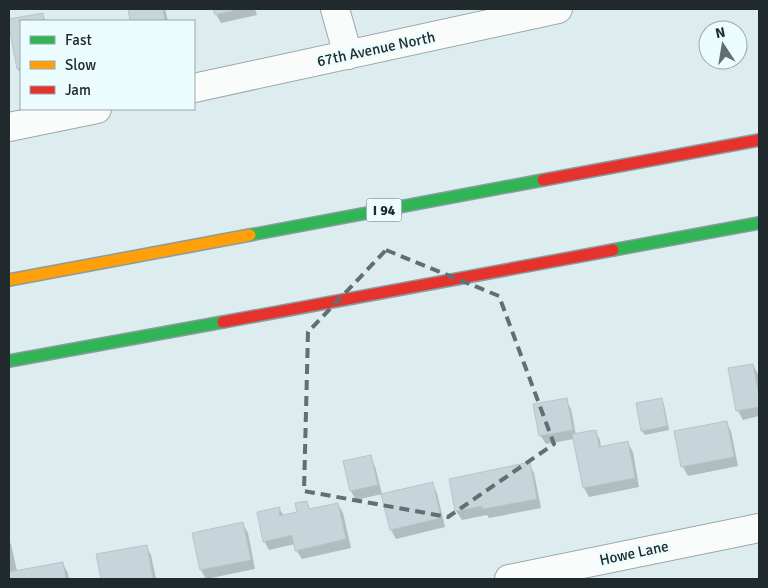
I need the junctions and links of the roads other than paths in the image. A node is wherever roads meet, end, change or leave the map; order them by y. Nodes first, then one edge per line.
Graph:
1 (335, 9) edge
2 (558, 9) edge
3 (348, 55) junction
4 (195, 88) edge
5 (92, 110) edge
6 (9, 128) edge
7 (759, 140) edge
8 (759, 223) edge
9 (9, 280) edge
10 (9, 361) edge
11 (759, 528) edge
12 (509, 579) edge

1 - 3 street
2 - 3 street, 67th Avenue North
3 - 4 street, 67th Avenue North
5 - 6 street
7 - 9 highway, I 94
8 - 10 highway
11 - 12 street, Howe Lane

